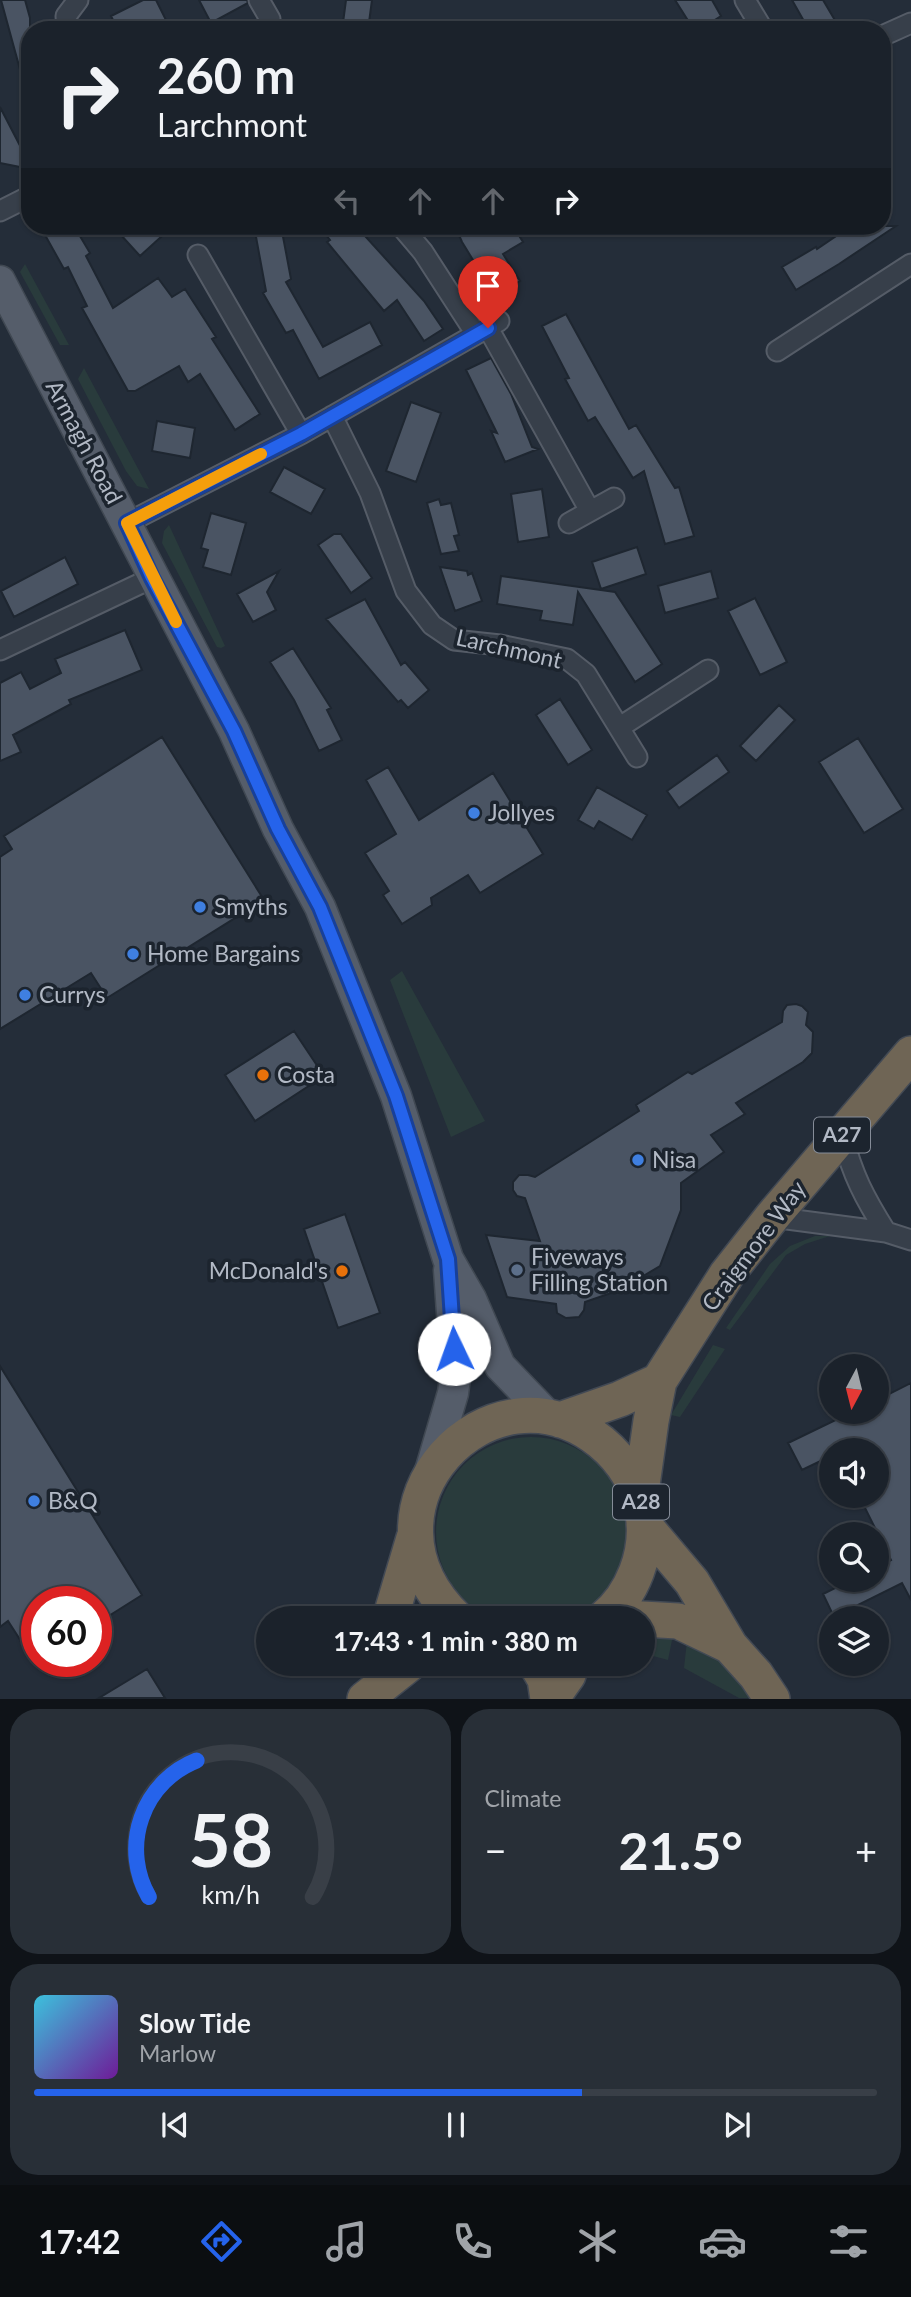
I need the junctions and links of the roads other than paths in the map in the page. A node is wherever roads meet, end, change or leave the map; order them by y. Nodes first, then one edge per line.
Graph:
1 (78, 0) edge
2 (259, 0) edge
3 (745, 0) edge
4 (270, 19) dead end
5 (66, 21) edge
6 (758, 21) edge
7 (911, 23) edge
8 (891, 32) edge
9 (21, 200) edge
10 (0, 211) edge
11 (408, 235) edge
12 (198, 254) dead end
13 (911, 264) edge
14 (0, 281) edge
15 (488, 328) junction
16 (777, 351) dead end
17 (332, 416) junction
18 (301, 434) junction
19 (614, 498) dead end
20 (590, 511) junction
21 (127, 523) junction
22 (569, 523) dead end
23 (152, 578) junction
24 (0, 650) edge
25 (708, 670) dead end
26 (620, 727) junction
27 (637, 757) dead end
28 (911, 1054) edge
29 (842, 1135) junction
30 (772, 1217) junction
31 (887, 1232) junction
32 (911, 1240) edge
33 (448, 1259) junction
34 (659, 1381) junction
35 (555, 1419) junction
36 (428, 1476) junction
37 (642, 1512) junction
38 (415, 1536) junction
39 (394, 1606) edge
40 (444, 1606) edge
41 (615, 1606) edge
42 (655, 1620) edge
43 (730, 1646) junction
44 (364, 1676) edge
45 (394, 1676) edge
46 (543, 1676) edge
47 (567, 1676) edge
48 (353, 1699) edge
49 (365, 1699) edge
50 (549, 1699) edge
51 (772, 1699) edge

1 - 5 street
2 - 4 street
3 - 6 street
7 - 8 street
9 - 10 street
11 - 15 street
12 - 18 street
13 - 16 street
14 - 21 main road, Armagh Road
15 - 17 street
15 - 20 street
17 - 18 street
17 - 26 street, Larchmont
18 - 21 street
19 - 20 street
20 - 22 street
21 - 23 main road, Armagh Road
23 - 24 street
23 - 33 main road, Armagh Road
25 - 26 street
26 - 27 street, Larchmont
28 - 29 highway, Craigmore Way / A27
29 - 30 highway, Craigmore Way / A27
29 - 31 street
30 - 31 street
30 - 34 highway, Craigmore Way / A27
31 - 32 street
33 - 35 main road, Armagh Road
33 - 36 main road, Armagh Road
34 - 35 highway
34 - 37 highway, Craigmore Way / A27
35 - 36 highway, A28
35 - 37 highway, A28
36 - 38 highway, A28
37 - 41 highway, A28
37 - 43 highway, A28
38 - 39 highway
38 - 40 highway, A28
42 - 43 highway, A28
43 - 51 highway, A28
44 - 48 highway
45 - 49 highway
46 - 50 highway
47 - 50 highway

